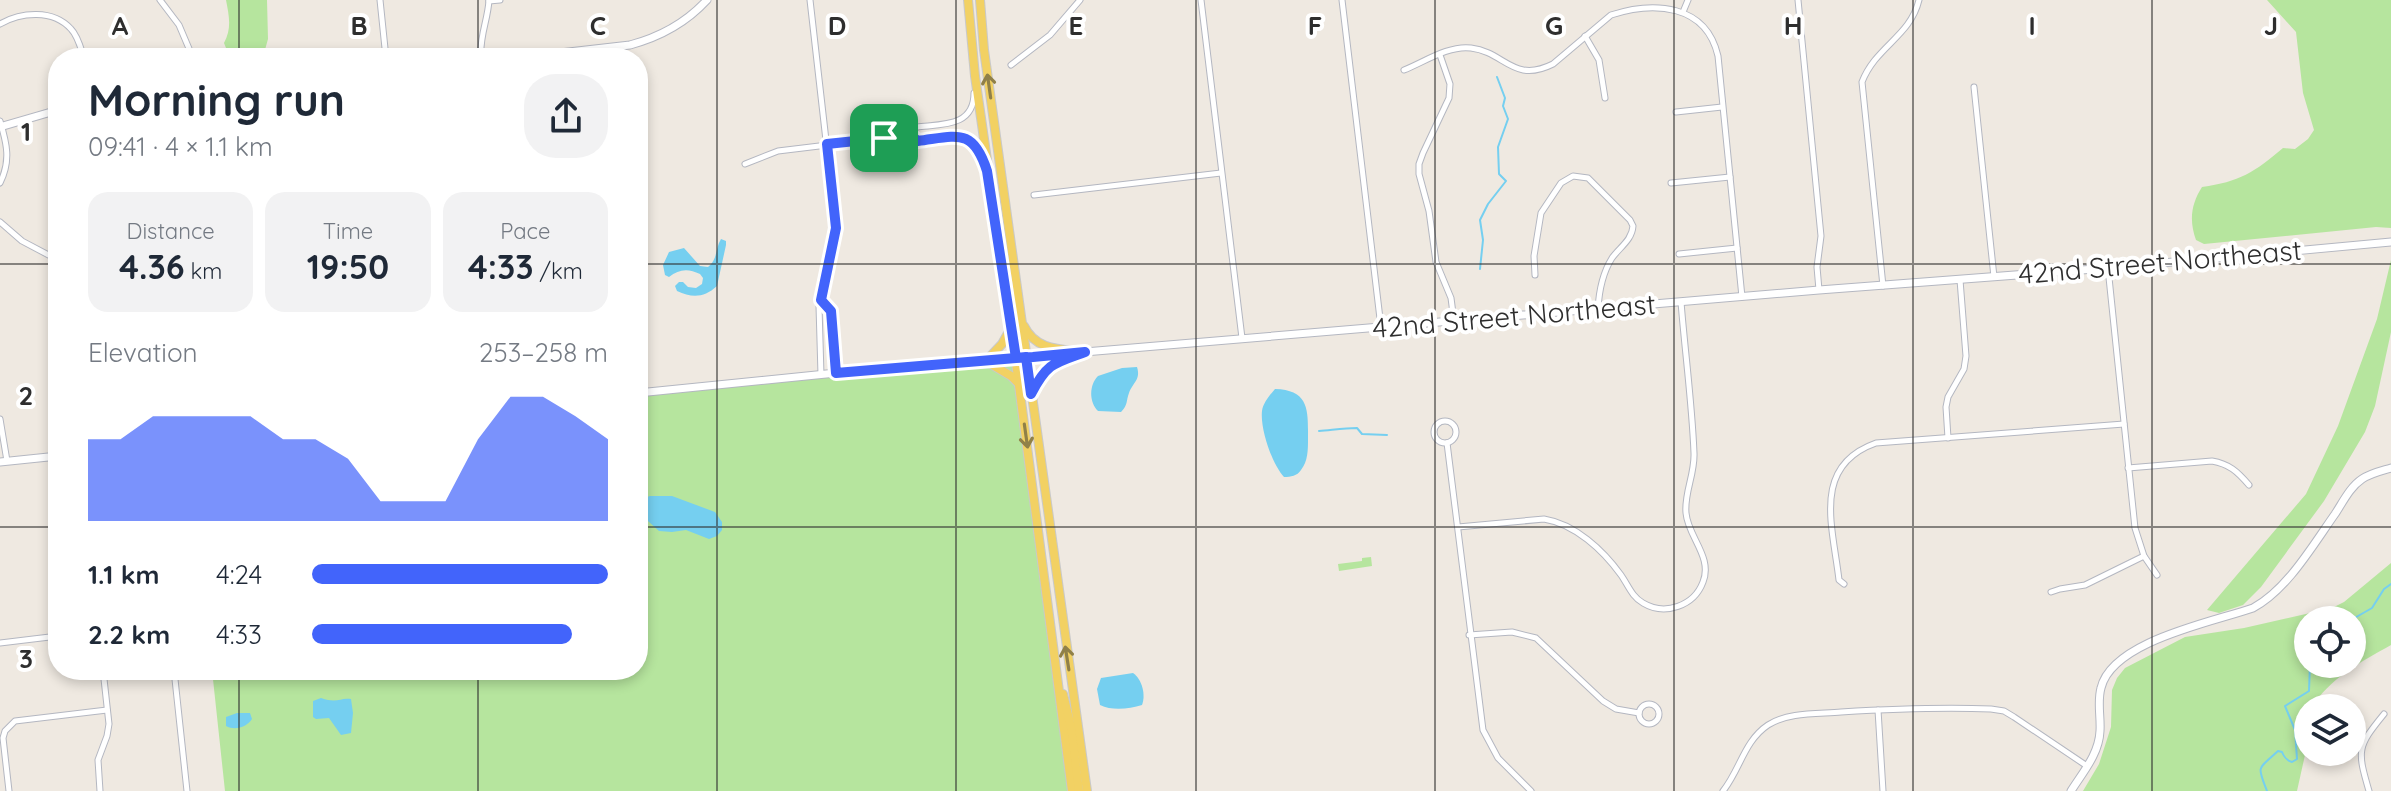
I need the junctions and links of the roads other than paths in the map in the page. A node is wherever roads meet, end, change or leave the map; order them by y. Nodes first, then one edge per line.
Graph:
1 (160, 0) edge
2 (380, 0) edge
3 (500, 0) edge
4 (707, 0) edge
5 (810, 0) edge
6 (968, 0) edge
7 (980, 0) edge
8 (1080, 0) edge
9 (1201, 0) edge
10 (1342, 0) edge
11 (1688, 0) edge
12 (1798, 0) edge
13 (1919, 0) edge
14 (489, 1) edge
15 (1683, 12) junction
16 (0, 24) edge
17 (1585, 36) junction
18 (80, 48) edge
19 (190, 48) edge
20 (385, 48) edge
21 (481, 48) edge
22 (604, 48) edge
23 (1440, 55) junction
24 (1011, 65) dead end
25 (1404, 70) dead end
26 (975, 76) junction
27 (1974, 87) dead end
28 (1605, 98) dead end
29 (1722, 107) junction
30 (1676, 112) dead end
31 (48, 113) edge
32 (1, 125) edge
33 (910, 135) junction
34 (827, 144) junction
35 (745, 164) dead end
36 (987, 171) junction
37 (1221, 173) junction
38 (1730, 177) junction
39 (0, 183) edge
40 (1671, 183) dead end
41 (1034, 195) dead end
42 (0, 222) edge
43 (2391, 242) edge
44 (1738, 248) junction
45 (1679, 254) dead end
46 (48, 255) edge
47 (2108, 268) junction
48 (1535, 275) dead end
49 (1994, 278) junction
50 (1960, 280) junction
51 (1883, 286) junction
52 (1819, 290) junction
53 (1742, 297) junction
54 (821, 300) junction
55 (1681, 302) junction
56 (1598, 310) junction
57 (1020, 318) junction
58 (1454, 322) junction
59 (1011, 328) junction
60 (1381, 328) junction
61 (1242, 339) junction
62 (1085, 352) junction
63 (1026, 357) junction
64 (1016, 358) junction
65 (986, 361) junction
66 (836, 373) junction
67 (821, 375) junction
68 (1019, 384) junction
69 (648, 392) edge
70 (1031, 394) junction
71 (0, 419) edge
72 (2124, 424) junction
73 (1948, 438) junction
74 (1447, 443) junction
75 (48, 457) edge
76 (3, 462) edge
77 (2128, 468) junction
78 (2391, 468) edge
79 (2249, 485) dead end
80 (1458, 527) junction
81 (2144, 556) junction
82 (2157, 575) dead end
83 (1844, 584) dead end
84 (2051, 592) dead end
85 (1469, 635) junction
86 (48, 637) edge
87 (0, 643) edge
88 (1057, 675) junction
89 (104, 680) edge
90 (175, 680) edge
91 (107, 710) junction
92 (1878, 710) junction
93 (1639, 713) junction
94 (2384, 714) dead end
95 (2087, 766) junction
96 (1529, 790) edge
97 (9, 791) edge
98 (100, 791) edge
99 (187, 791) edge
100 (1072, 791) edge
101 (1079, 791) edge
102 (1087, 791) edge
103 (1723, 791) edge
104 (1883, 791) edge
105 (2071, 791) edge
106 (2369, 791) edge

1 - 19 street
2 - 20 street
3 - 14 street
4 - 22 street
5 - 34 street
6 - 26 main road
57 -> 7 main road
8 - 24 street
9 - 37 street
10 - 60 street
11 - 15 street
12 - 52 street
13 - 51 street
14 - 21 street
15 - 17 street
15 - 29 street
16 - 18 street
17 - 23 street
17 - 28 street
23 - 25 street
23 - 58 street
26 - 33 street
26 - 36 main road
27 - 49 street
29 - 30 street
29 - 38 street
31 - 32 street
32 - 39 street
33 - 34 street
33 - 36 street
34 - 35 street
34 - 54 street
36 - 59 main road
37 - 41 street
37 - 61 street
38 - 40 street
38 - 44 street
42 - 46 street
43 - 47 street, 42nd Street Northeast
44 - 45 street
44 - 53 street
47 - 49 street, 42nd Street Northeast
47 - 72 street
48 - 56 street
49 - 50 street, 42nd Street Northeast
50 - 51 street, 42nd Street Northeast
50 - 73 street
51 - 52 street, 42nd Street Northeast
52 - 53 street, 42nd Street Northeast
53 - 55 street, 42nd Street Northeast
54 - 66 street
54 - 67 street
55 - 56 street, 42nd Street Northeast
55 - 80 street
56 - 58 street, 42nd Street Northeast
57 - 62 main road
57 - 63 main road
58 - 60 street, 42nd Street Northeast
59 - 64 main road
59 - 65 main road
60 - 61 street, 42nd Street Northeast
61 - 62 street, 42nd Street Northeast
62 - 63 street, 42nd Street Northeast
62 - 70 main road
63 - 64 street, 42nd Street Northeast
63 - 70 main road
64 - 65 street, 42nd Street Northeast
64 - 68 main road
65 - 66 street, 42nd Street Northeast
65 - 68 main road
66 - 67 street, 42nd Street Northeast
67 - 69 street, 42nd Street Northeast
68 -> 88 main road
102 -> 70 main road
71 - 76 street
72 - 73 street
72 - 77 street
73 - 83 street
74 - 74 street
74 - 80 street
75 - 76 street
77 - 79 street
77 - 81 street
78 - 95 street
80 - 85 street
81 - 82 street
81 - 84 street
85 - 93 street
85 - 96 street
86 - 87 street
88 - 100 main road
88 - 101 main road
89 - 91 street
90 - 99 street
91 - 97 street
91 - 98 street
92 - 95 street
92 - 103 street
92 - 104 street
93 - 93 street
94 - 106 street
95 - 105 street

